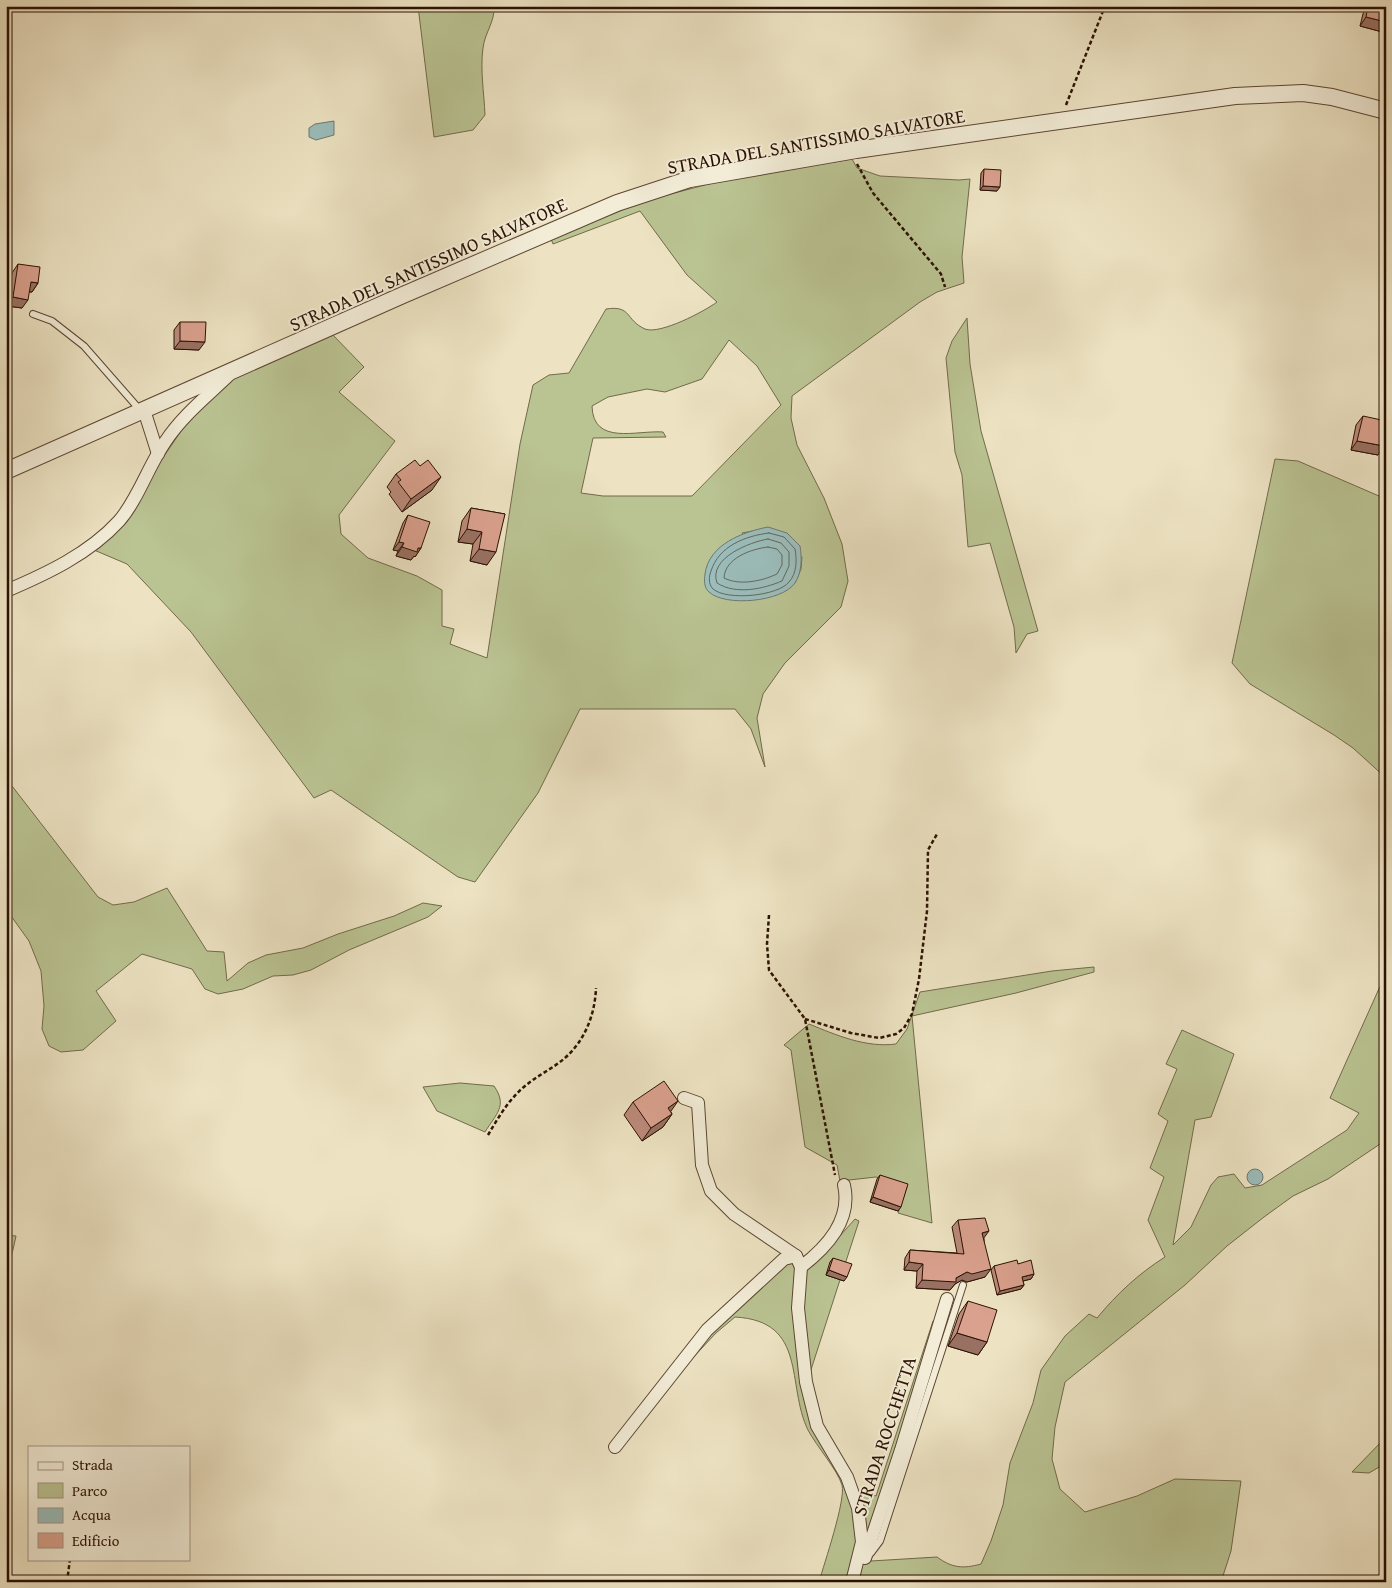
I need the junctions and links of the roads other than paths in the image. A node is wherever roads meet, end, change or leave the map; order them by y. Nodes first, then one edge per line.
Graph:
1 (1386, 111) edge
2 (33, 314) dead end
3 (232, 372) junction
4 (143, 410) junction
5 (158, 454) junction
6 (6, 471) edge
7 (6, 591) edge
8 (684, 1098) dead end
9 (844, 1186) road end
10 (799, 1261) junction
11 (963, 1285) dead end
12 (947, 1299) dead end
13 (615, 1447) dead end
14 (863, 1564) junction
15 (852, 1582) edge

1 - 3 street, STRADA DEL SANTISSIMO SALVATORE
2 - 4 lane
3 - 4 street, STRADA DEL SANTISSIMO SALVATORE
3 - 5 street
4 - 5 street
4 - 6 street, STRADA DEL SANTISSIMO SALVATORE
5 - 7 street
8 - 10 street
9 - 10 street
10 - 13 street
10 - 15 street
11 - 14 lane
12 - 14 street, STRADA ROCCHETTA
14 - 15 street, STRADA ROCCHETTA

